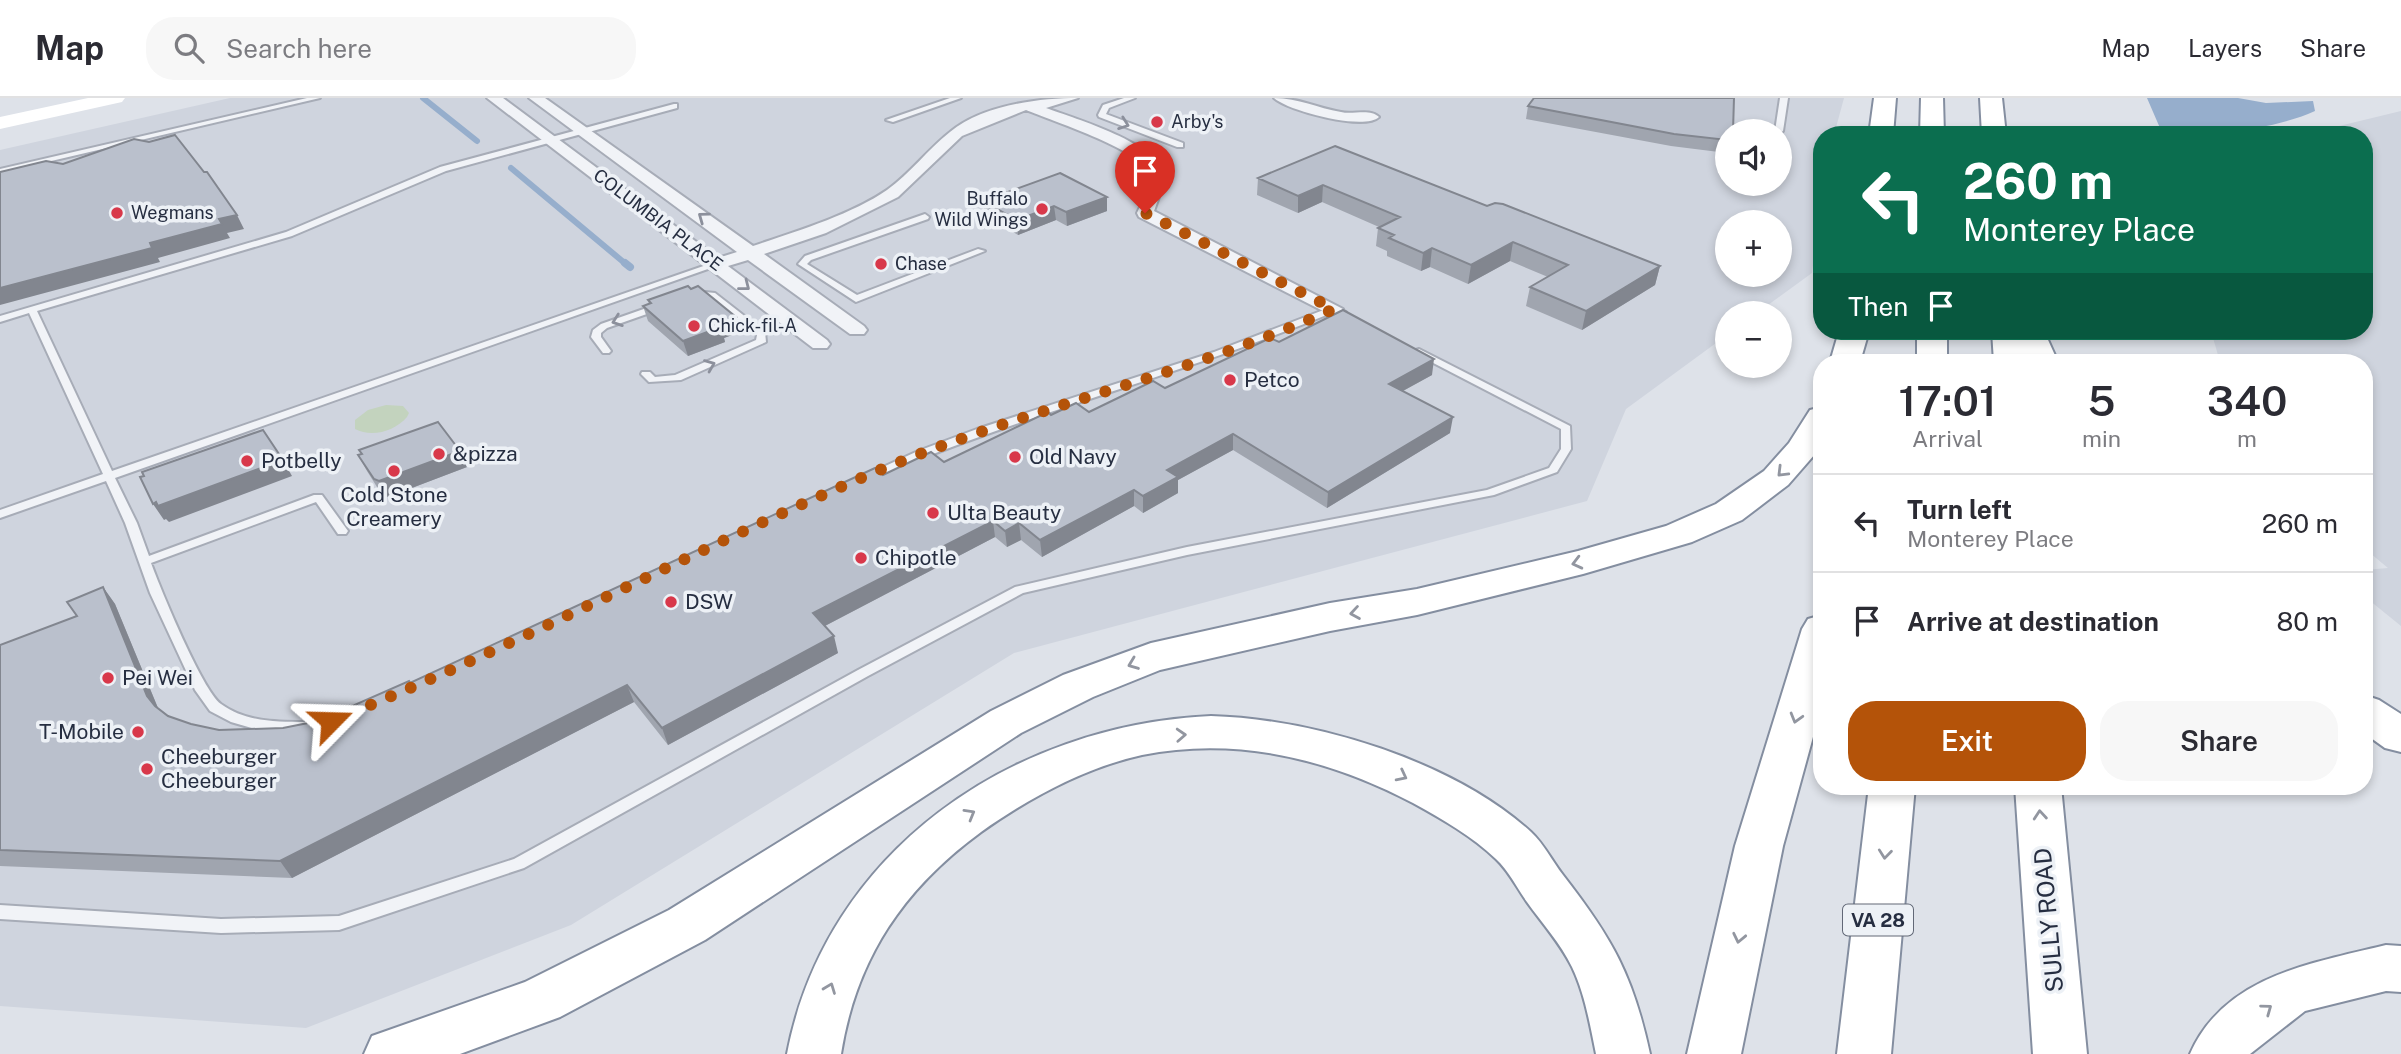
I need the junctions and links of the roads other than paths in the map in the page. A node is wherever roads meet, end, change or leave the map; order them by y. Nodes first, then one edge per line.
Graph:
1 (38, 98) edge
2 (115, 98) edge
3 (316, 98) edge
4 (494, 98) edge
5 (536, 98) edge
6 (957, 98) edge
7 (1071, 98) edge
8 (1130, 98) edge
9 (1281, 98) edge
10 (1318, 98) edge
11 (1784, 98) edge
12 (1885, 98) edge
13 (1932, 98) edge
14 (1991, 98) edge
15 (1030, 102) edge
16 (0, 106) edge
17 (674, 106) dead end
18 (1781, 119) edge
19 (890, 120) dead end
20 (0, 123) edge
21 (1882, 126) edge
22 (1932, 126) edge
23 (1993, 126) edge
24 (581, 131) junction
25 (550, 140) junction
26 (1180, 145) dead end
27 (0, 171) edge
28 (925, 217) dead end
29 (981, 251) dead end
30 (751, 252) junction
31 (718, 264) junction
32 (682, 299) edge
33 (669, 303) edge
34 (1334, 309) junction
35 (33, 310) junction
36 (0, 319) edge
37 (1359, 321) edge
38 (857, 330) dead end
39 (820, 344) dead end
40 (1407, 346) edge
41 (606, 351) dead end
42 (646, 374) dead end
43 (1813, 432) edge
44 (108, 477) junction
45 (854, 483) edge
46 (0, 514) edge
47 (342, 531) dead end
48 (146, 561) junction
49 (1813, 660) edge
50 (2373, 717) edge
51 (319, 724) edge
52 (2401, 736) edge
53 (1891, 795) edge
54 (2039, 795) edge
55 (0, 912) edge
56 (2401, 969) edge
57 (391, 1054) edge
58 (814, 1054) edge
59 (1623, 1054) edge
60 (1714, 1054) edge
61 (1864, 1054) edge
62 (2060, 1054) edge
63 (2217, 1054) edge

1 - 16 main road
2 - 20 main road
3 - 27 lane
4 - 25 street, COLUMBIA PLACE
5 - 24 street, COLUMBIA PLACE
6 - 19 lane
7 - 15 street
8 -> 26 lane
9 - 10 street
11 - 18 lane
12 - 21 highway
13 - 22 highway
14 - 23 highway
15 - 30 street
15 - 34 street
17 - 24 lane
24 - 25 lane
30 -> 24 street, COLUMBIA PLACE
25 - 31 street, COLUMBIA PLACE
25 - 35 lane
28 - 29 lane
30 - 31 street
30 - 38 street, COLUMBIA PLACE
31 -> 39 street, COLUMBIA PLACE
31 - 44 lane
42 -> 32 lane
33 -> 41 lane
34 - 37 lane
34 - 45 lane
35 - 36 lane
35 - 44 lane
40 - 55 lane
43 -> 57 highway
44 - 46 lane
44 - 48 lane
47 - 48 lane
48 - 51 lane
49 -> 60 highway
50 - 52 highway
53 -> 61 highway, VA 28
62 -> 54 highway, SULLY ROAD
63 -> 56 highway
58 -> 59 highway

